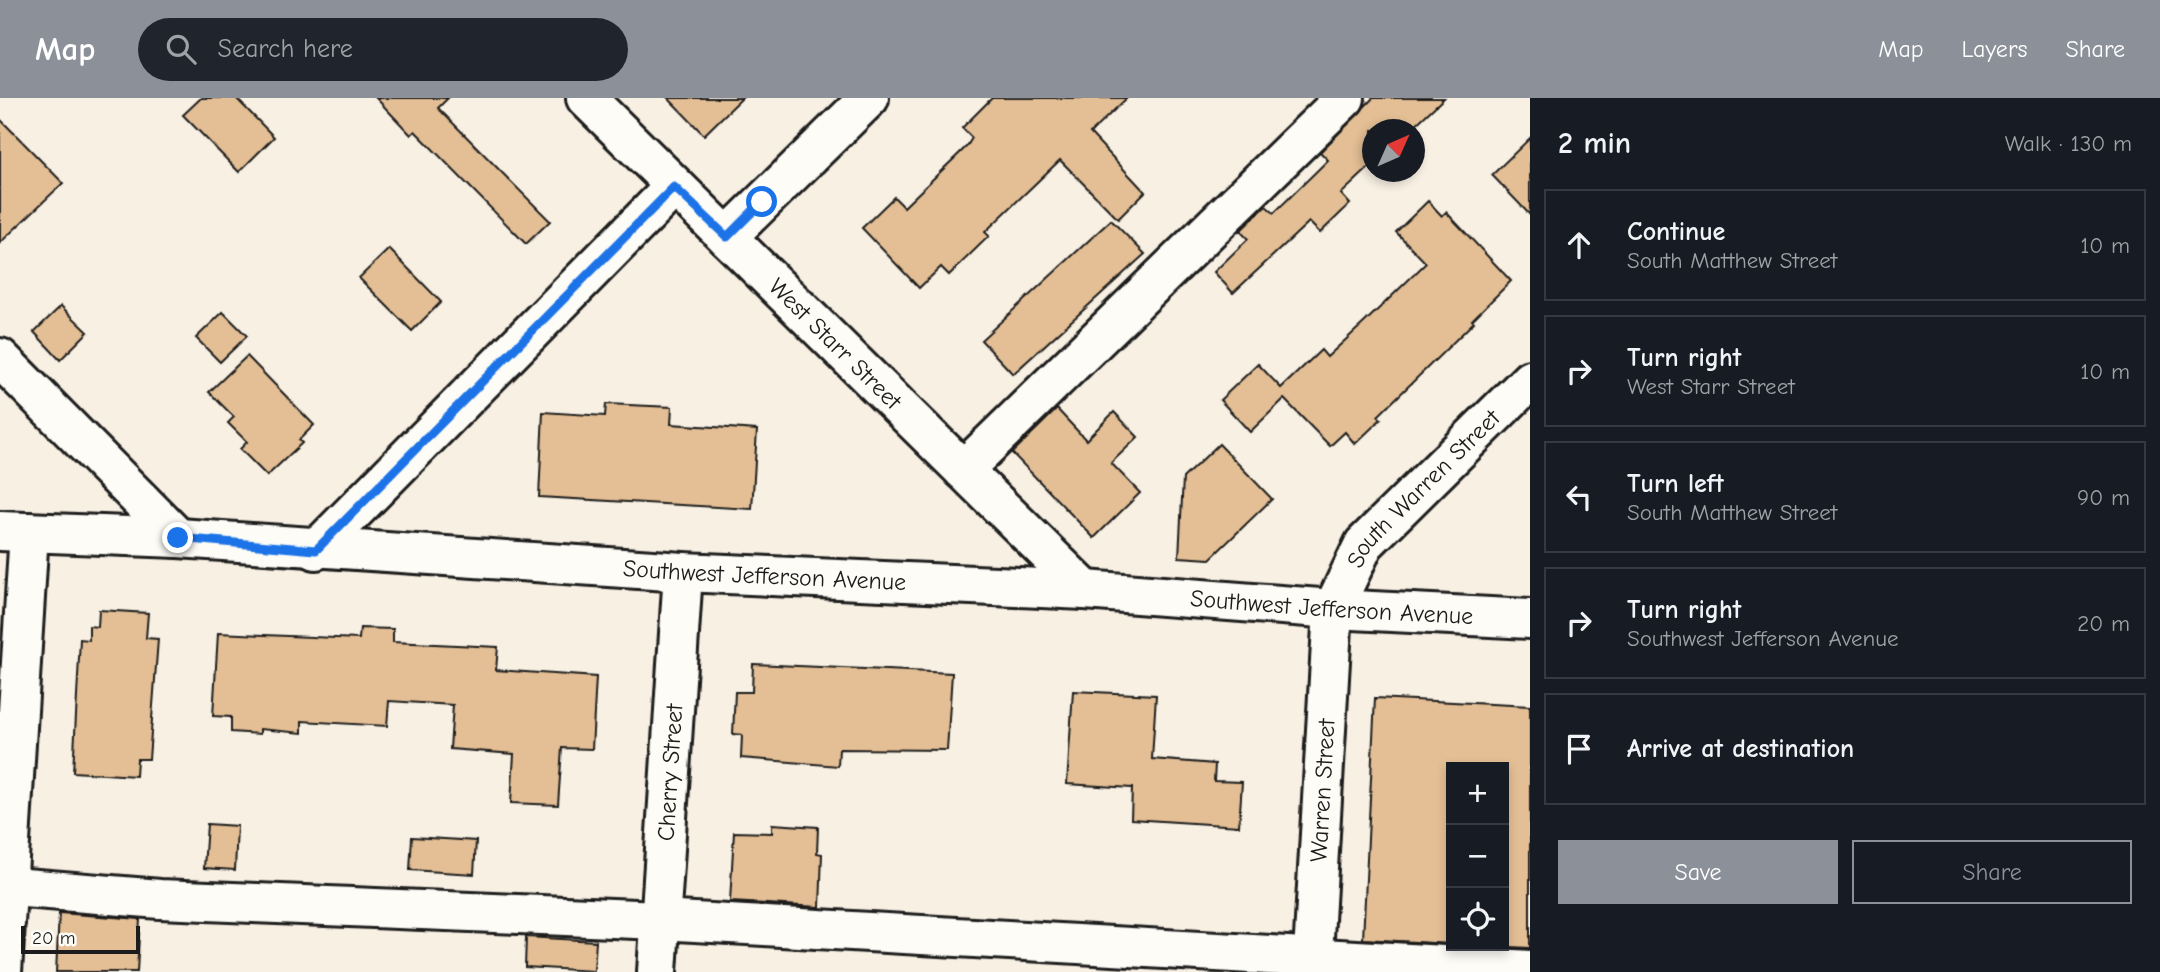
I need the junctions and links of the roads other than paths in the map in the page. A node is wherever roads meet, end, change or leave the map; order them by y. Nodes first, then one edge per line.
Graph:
1 (586, 98) edge
2 (869, 98) edge
3 (1345, 98) edge
4 (674, 187) junction
5 (727, 237) junction
6 (0, 358) edge
7 (1530, 380) edge
8 (963, 470) junction
9 (14, 531) edge
10 (178, 538) junction
11 (316, 550) junction
12 (683, 572) junction
13 (1085, 590) junction
14 (1333, 609) junction
15 (1530, 619) edge
16 (4, 887) edge
17 (660, 920) junction
18 (1312, 965) edge
19 (1530, 970) edge
20 (2, 972) edge
21 (657, 972) edge

1 - 4 street, West Starr Street
2 - 5 street
3 - 8 street
4 - 5 street, West Starr Street
4 - 11 street
5 - 8 street, West Starr Street
6 - 10 street
7 - 14 street, South Warren Street
8 - 13 street, West Starr Street
9 - 10 street, Southwest Jefferson Avenue
9 - 16 street
10 - 11 street, Southwest Jefferson Avenue
11 - 12 street, Southwest Jefferson Avenue
12 - 13 street, Southwest Jefferson Avenue
12 - 17 street, Cherry Street
13 - 14 street, Southwest Jefferson Avenue
14 - 15 street, Southwest Jefferson Avenue
14 - 18 street, Warren Street
16 - 17 street
16 - 20 street
17 - 18 street
17 - 21 street, Cherry Street
18 - 19 street

